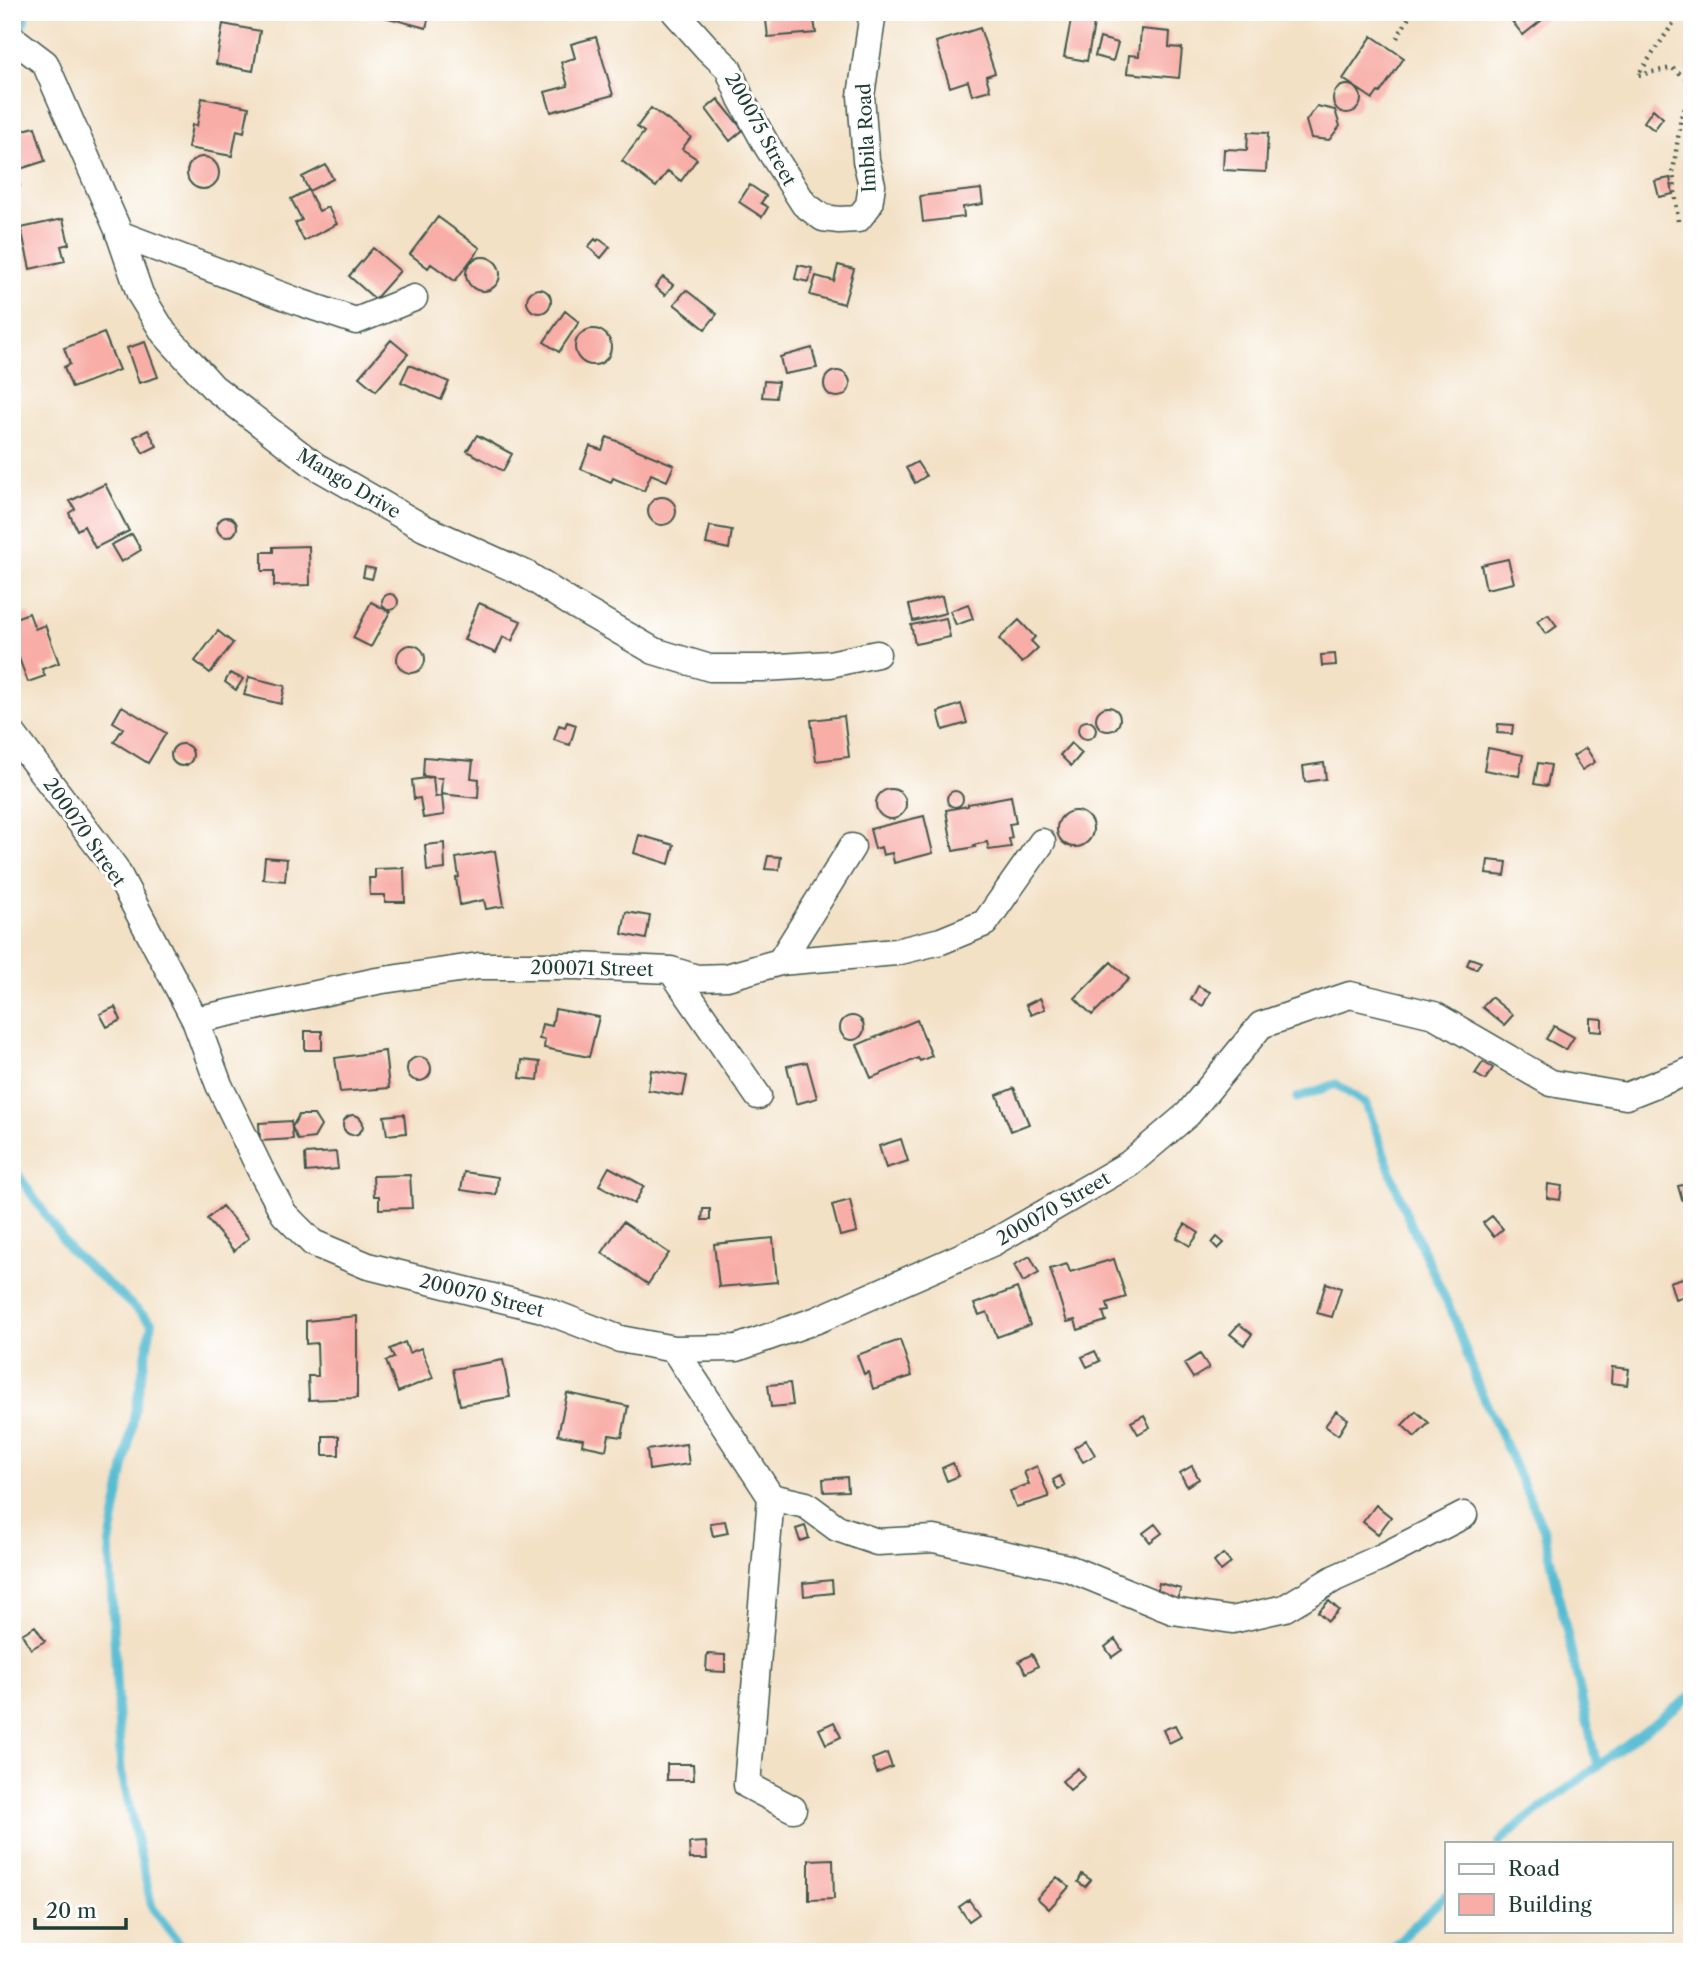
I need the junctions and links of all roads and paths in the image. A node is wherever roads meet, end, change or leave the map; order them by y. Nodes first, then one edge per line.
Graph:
1 (675, 12) edge
2 (873, 12) edge
3 (1412, 12) edge
4 (1681, 12) edge
5 (12, 38) edge
6 (1397, 38) dead end
7 (1692, 82) edge
8 (1692, 93) edge
9 (858, 219) joint
10 (1678, 221) dead end
11 (119, 234) junction
12 (414, 298) dead end
13 (877, 654) dead end
14 (12, 733) edge
15 (1042, 842) dead end
16 (852, 847) dead end
17 (780, 962) junction
18 (671, 970) junction
19 (195, 1020) junction
20 (1692, 1070) edge
21 (758, 1096) dead end
22 (674, 1349) junction
23 (771, 1497) junction
24 (1464, 1515) dead end
25 (793, 1809) dead end

1 - 9 street, 200075 Street
2 - 9 street, Imbila Road
3 - 6 path
4 - 7 path
5 - 11 street, Mango Drive
8 - 10 path
11 - 12 street
11 - 13 street, Mango Drive
14 - 19 street, 200070 Street
15 - 17 street, 200071 Street
16 - 17 street
17 - 18 street, 200071 Street
18 - 19 street, 200071 Street
18 - 21 street
19 - 22 street, 200070 Street
20 - 22 street, 200070 Street
22 - 23 street
23 - 24 street
23 - 25 street

